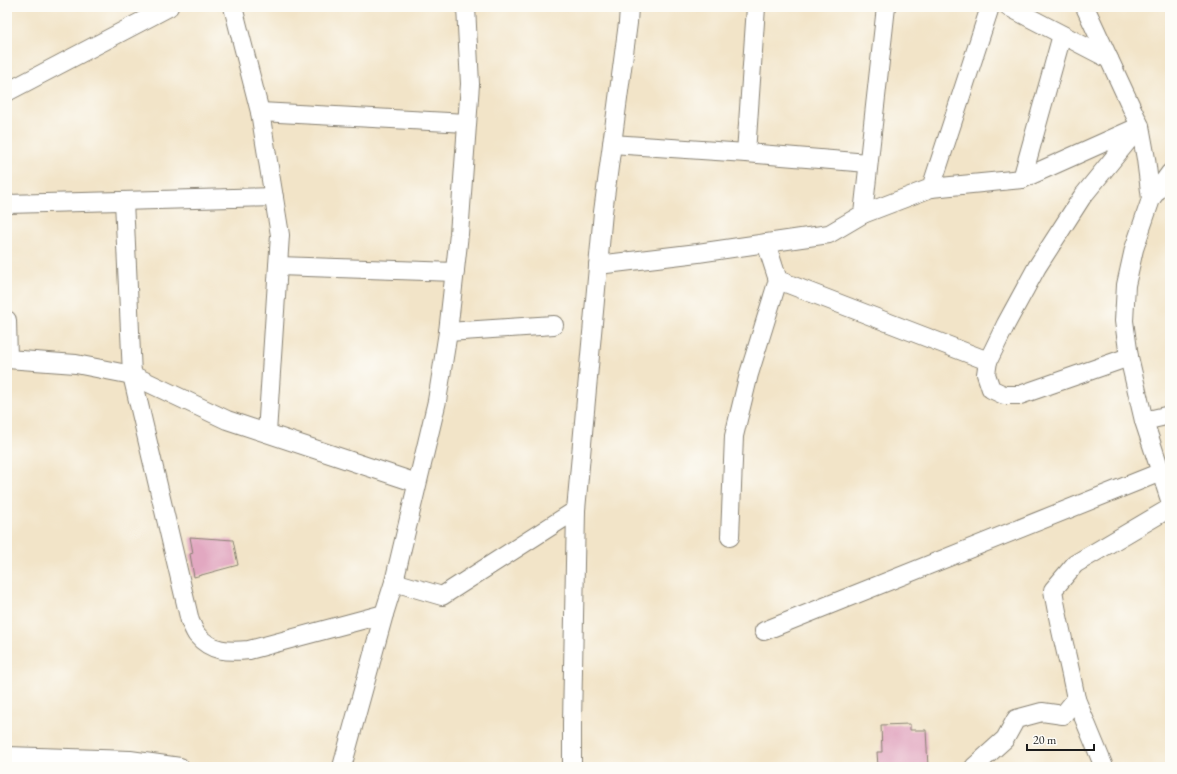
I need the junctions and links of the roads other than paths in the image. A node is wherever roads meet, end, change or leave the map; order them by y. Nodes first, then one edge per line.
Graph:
1 (169, 7) edge
2 (233, 7) edge
3 (466, 7) edge
4 (629, 7) edge
5 (756, 7) edge
6 (886, 7) edge
7 (990, 7) edge
8 (1009, 7) edge
9 (1085, 7) edge
10 (1062, 35) junction
11 (1109, 59) junction
12 (7, 92) edge
13 (260, 112) junction
14 (467, 123) junction
15 (1140, 126) junction
16 (612, 144) junction
17 (746, 153) junction
18 (868, 163) junction
19 (1170, 173) edge
20 (1022, 179) junction
21 (931, 188) junction
22 (274, 197) junction
23 (1151, 199) junction
24 (124, 201) junction
25 (7, 204) edge
26 (863, 214) junction
27 (766, 243) junction
28 (598, 265) junction
29 (278, 266) junction
30 (455, 272) junction
31 (778, 280) junction
32 (7, 320) edge
33 (554, 325) dead end
34 (448, 332) junction
35 (1129, 357) junction
36 (8, 359) edge
37 (988, 361) junction
38 (132, 376) junction
39 (1170, 415) edge
40 (1144, 420) junction
41 (267, 433) junction
42 (1161, 472) junction
43 (417, 483) junction
44 (1170, 500) edge
45 (1170, 508) edge
46 (576, 510) junction
47 (730, 537) dead end
48 (394, 582) junction
49 (384, 614) junction
50 (764, 631) dead end
51 (1076, 699) junction
52 (7, 756) edge
53 (180, 767) edge
54 (342, 767) edge
55 (572, 767) edge
56 (974, 767) edge
57 (1104, 767) edge

1 - 12 street
2 - 13 street
3 - 14 street
4 - 16 street
5 - 17 street
6 - 18 street
7 - 21 street
8 - 10 street
9 - 11 street
10 - 11 street
10 - 20 street
11 - 15 street
13 - 14 street
13 - 22 street
14 - 30 street
15 - 20 street
15 - 23 street
15 - 37 street
16 - 17 street
16 - 28 street
17 - 18 street
18 - 26 street
19 - 23 street
20 - 21 street
21 - 26 street
22 - 24 street
22 - 29 street
23 - 35 street
24 - 25 street
24 - 38 street
26 - 27 street
27 - 28 street
27 - 31 street
28 - 46 street
29 - 30 street
29 - 41 street
30 - 34 street
31 - 37 street
31 - 47 street
32 - 36 street
33 - 34 street
34 - 43 street
35 - 37 street
35 - 40 street
36 - 38 street
38 - 41 street
38 - 49 street
39 - 40 street
40 - 42 street
41 - 43 street
42 - 44 street
42 - 50 street
43 - 48 street
45 - 51 street
46 - 48 street
46 - 55 street
48 - 49 street
49 - 54 street
51 - 56 street
51 - 57 street
52 - 53 street

